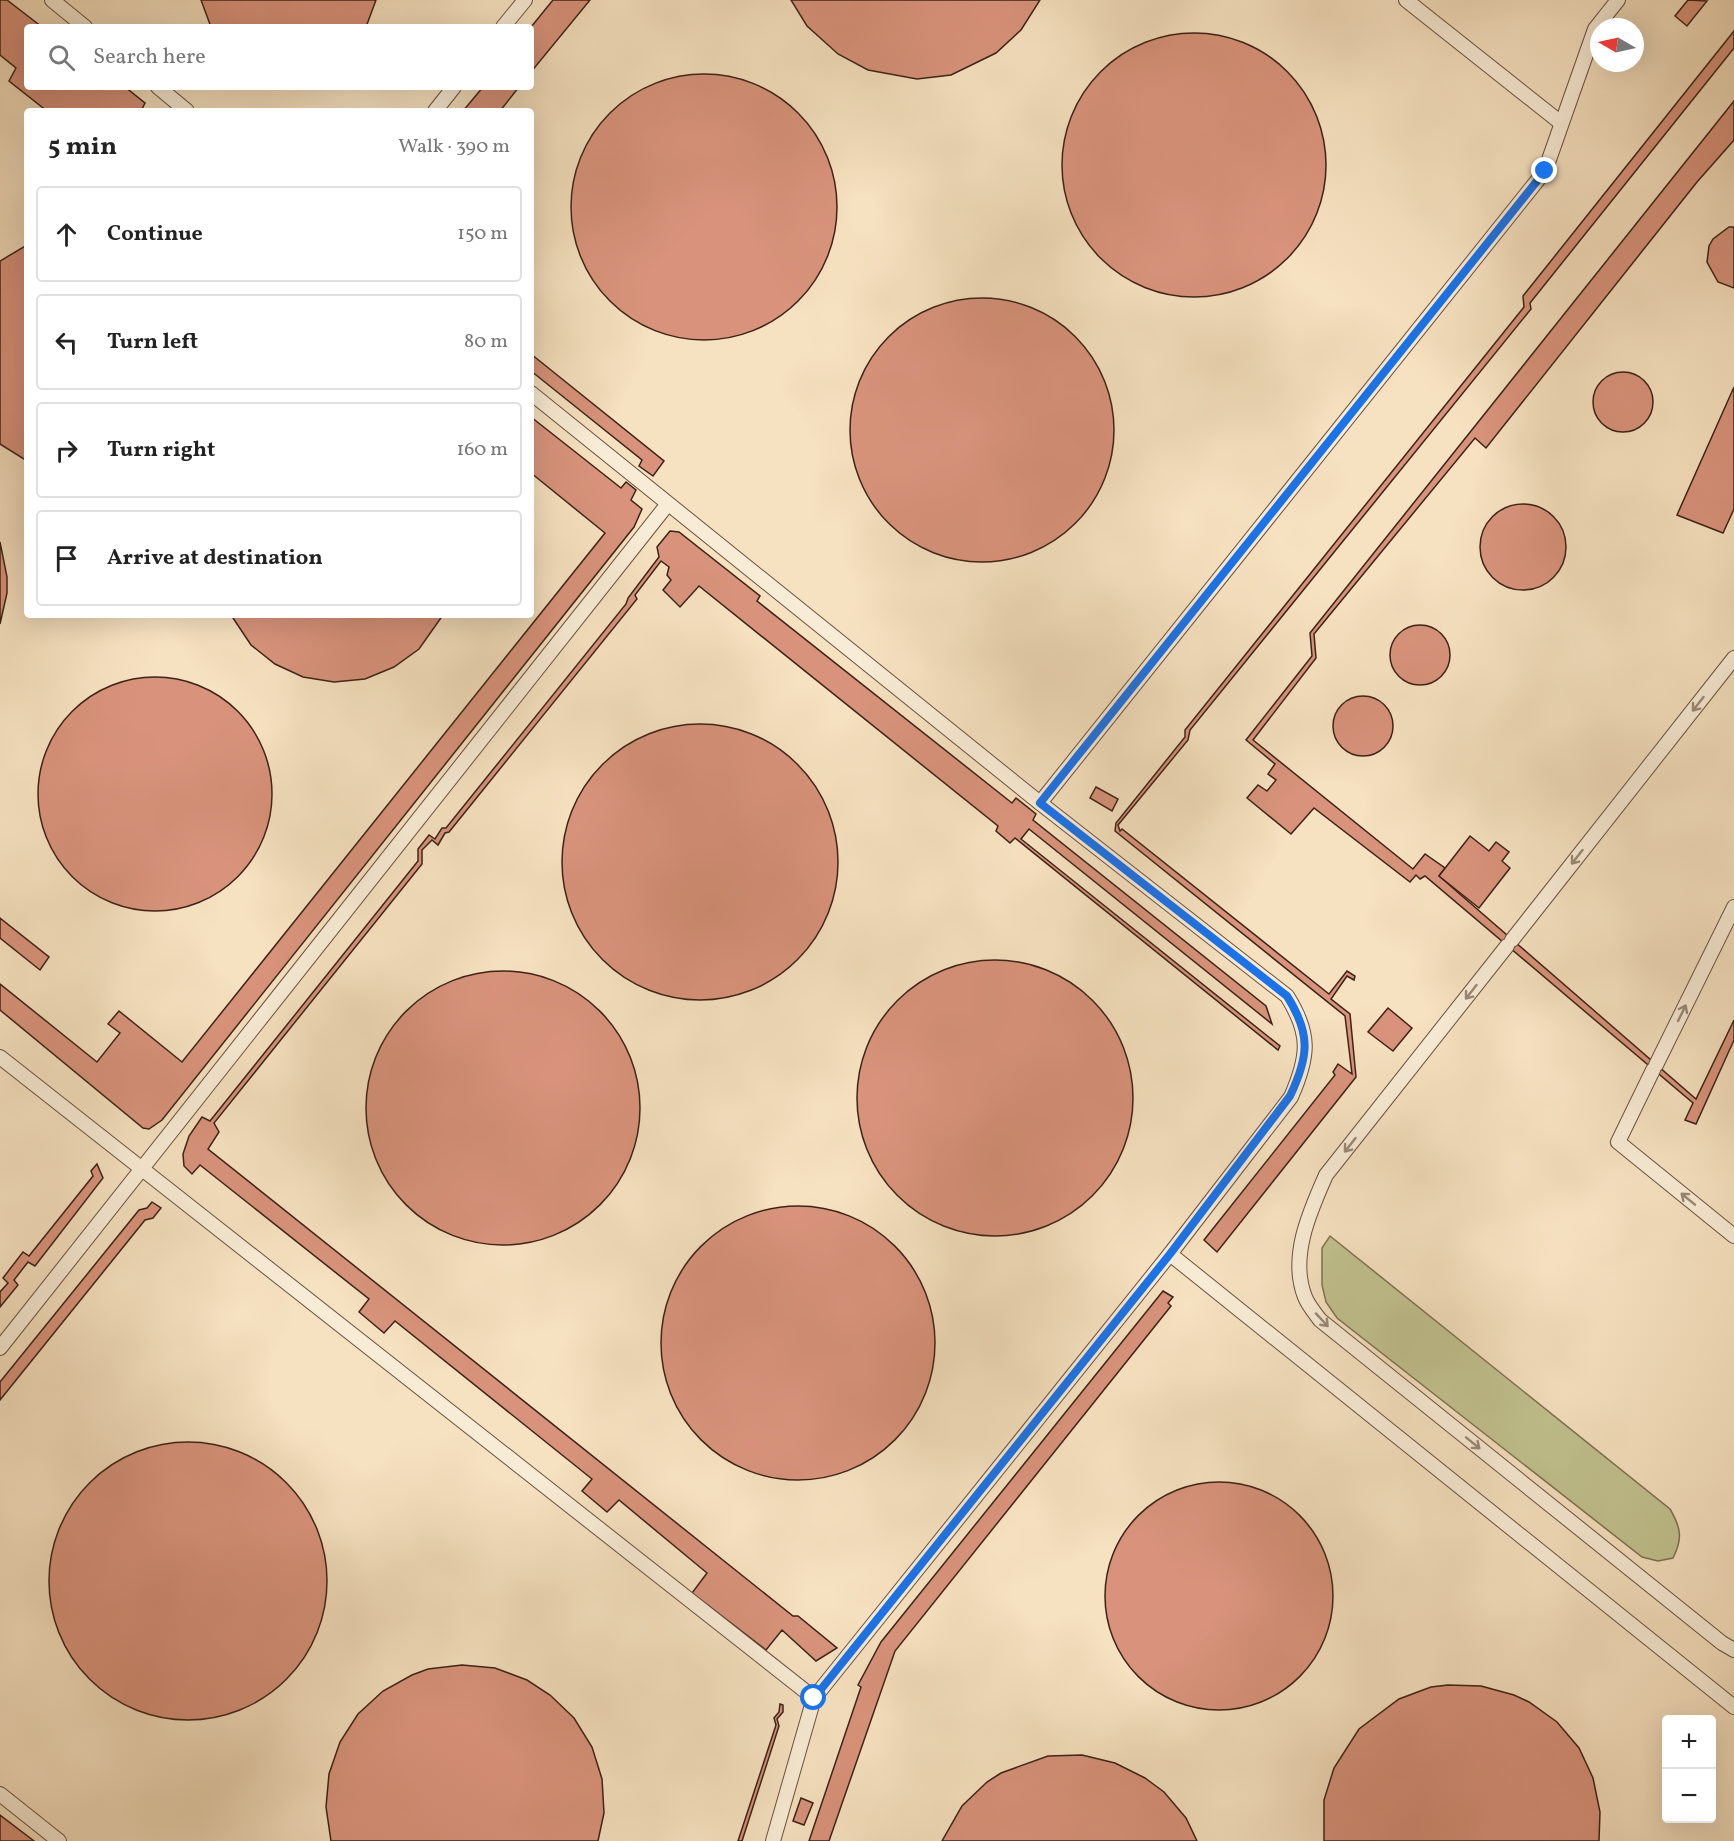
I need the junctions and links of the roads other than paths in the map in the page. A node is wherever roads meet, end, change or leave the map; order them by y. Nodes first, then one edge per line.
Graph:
1 (52, 0) edge
2 (525, 0) edge
3 (1406, 0) edge
4 (1618, 0) edge
5 (81, 24) edge
6 (505, 24) edge
7 (162, 90) edge
8 (452, 90) edge
9 (183, 108) edge
10 (437, 108) edge
11 (1561, 123) junction
12 (534, 395) edge
13 (667, 505) junction
14 (1734, 658) edge
15 (1040, 803) junction
16 (1734, 907) edge
17 (0, 1057) edge
18 (142, 1170) junction
19 (1734, 1236) edge
20 (1170, 1254) junction
21 (0, 1348) edge
22 (1734, 1650) edge
23 (814, 1698) junction
24 (1734, 1707) edge
25 (0, 1794) edge
26 (59, 1841) edge
27 (773, 1841) edge

1 - 5 lane
2 - 6 lane
3 - 11 lane
4 - 11 lane
7 - 9 lane
8 - 10 lane
11 - 15 lane
12 - 13 lane
13 - 15 lane
13 - 18 lane
14 -> 22 lane
15 - 20 lane
19 -> 16 lane
17 - 18 lane
18 - 21 lane
18 - 23 lane
20 - 23 lane
20 - 24 lane
23 - 27 lane
25 - 26 lane

